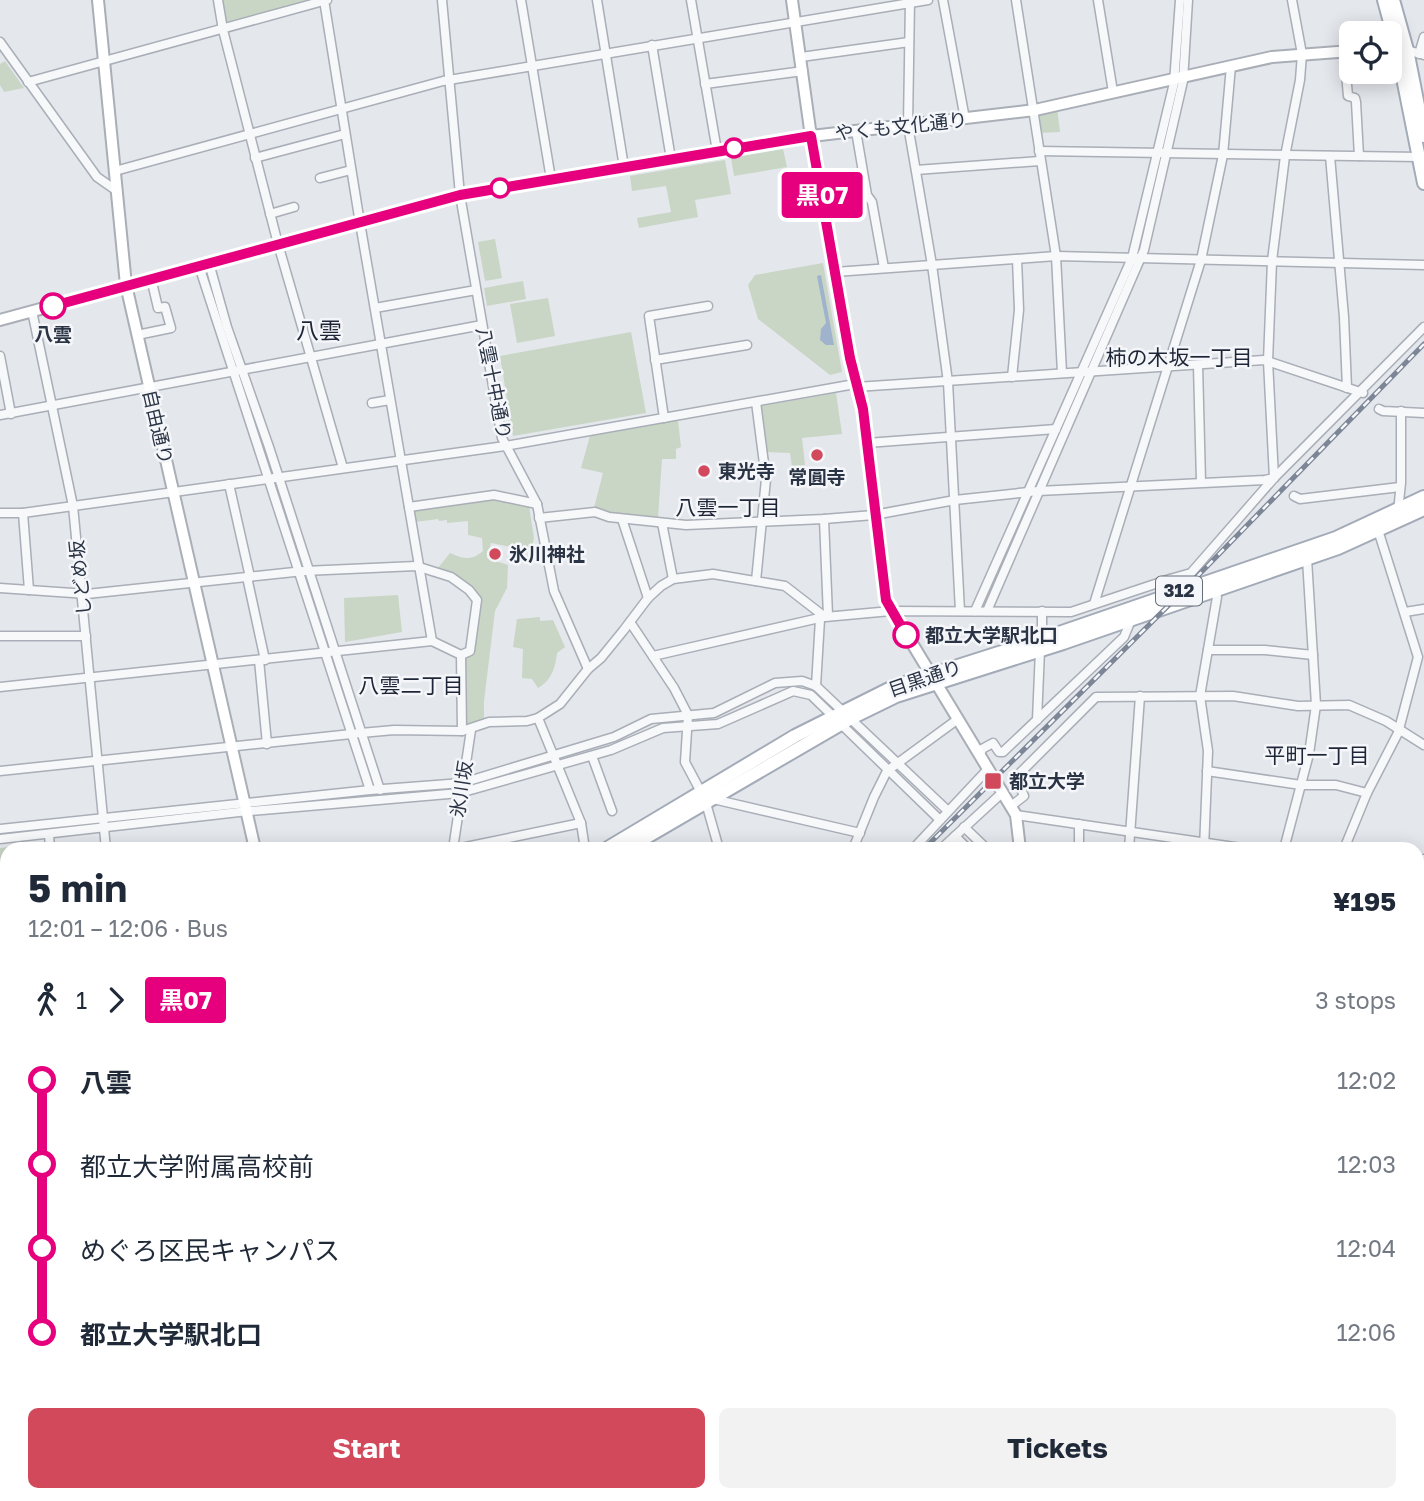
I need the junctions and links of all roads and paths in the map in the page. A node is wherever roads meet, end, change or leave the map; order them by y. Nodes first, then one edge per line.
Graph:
1 (98, 0) edge
2 (218, 0) edge
3 (325, 0) edge
4 (442, 0) edge
5 (521, 0) edge
6 (597, 0) edge
7 (691, 0) edge
8 (792, 0) edge
9 (928, 0) edge
10 (943, 0) edge
11 (1016, 0) edge
12 (1098, 0) edge
13 (1180, 0) edge
14 (1188, 0) edge
15 (1292, 0) edge
16 (1384, 0) edge
17 (1393, 0) edge
18 (910, 1) edge
19 (795, 21) junction
20 (223, 30) junction
21 (1424, 37) edge
22 (698, 38) junction
23 (909, 42) junction
24 (0, 44) edge
25 (652, 46) junction
26 (1407, 51) edge
27 (1339, 52) edge
28 (606, 53) junction
29 (1302, 54) junction
30 (801, 57) junction
31 (104, 61) junction
32 (532, 66) junction
33 (1231, 66) junction
34 (803, 71) junction
35 (1179, 78) junction
36 (449, 80) junction
37 (28, 82) junction
38 (705, 84) junction
39 (1348, 84) edge
40 (1113, 92) junction
41 (341, 109) junction
42 (1035, 110) junction
43 (965, 119) junction
44 (908, 125) junction
45 (856, 131) junction
46 (345, 134) junction
47 (249, 135) junction
48 (811, 136) junction
49 (1424, 136) edge
50 (717, 151) junction
51 (1162, 154) junction
52 (1223, 155) junction
53 (1039, 156) junction
54 (1285, 156) junction
55 (1330, 156) junction
56 (1359, 156) junction
57 (1419, 157) junction
58 (256, 158) junction
59 (671, 159) junction
60 (624, 167) junction
61 (351, 170) junction
62 (916, 170) junction
63 (115, 171) junction
64 (320, 178) dead end
65 (551, 179) junction
66 (1424, 183) edge
67 (117, 191) junction
68 (460, 195) junction
69 (294, 208) dead end
70 (270, 214) junction
71 (360, 222) junction
72 (278, 244) junction
73 (1056, 256) junction
74 (1137, 258) junction
75 (1017, 259) junction
76 (1201, 260) junction
77 (1272, 261) junction
78 (1339, 262) junction
79 (204, 264) junction
80 (932, 265) junction
81 (1424, 265) edge
82 (884, 268) junction
83 (835, 272) junction
84 (151, 278) junction
85 (126, 285) junction
86 (476, 290) junction
87 (708, 306) dead end
88 (375, 308) junction
89 (32, 312) junction
90 (0, 320) edge
91 (482, 325) junction
92 (1424, 327) edge
93 (137, 335) junction
94 (381, 344) junction
95 (747, 345) dead end
96 (0, 356) edge
97 (310, 357) junction
98 (655, 359) junction
99 (1268, 360) junction
100 (1198, 365) junction
101 (1168, 366) junction
102 (243, 370) junction
103 (1091, 371) junction
104 (233, 372) junction
105 (1081, 372) junction
106 (1062, 373) junction
107 (1012, 377) junction
108 (948, 382) junction
109 (856, 386) junction
110 (149, 388) junction
111 (1347, 388) junction
112 (1362, 393) junction
113 (390, 400) junction
114 (756, 402) junction
115 (372, 403) dead end
116 (52, 406) junction
117 (1379, 409) dead end
118 (1401, 411) junction
119 (1424, 413) edge
120 (11, 414) junction
121 (0, 415) edge
122 (664, 418) junction
123 (1056, 429) junction
124 (952, 436) junction
125 (867, 443) junction
126 (505, 446) junction
127 (400, 460) junction
128 (343, 468) junction
129 (279, 477) junction
130 (1274, 478) junction
131 (268, 479) junction
132 (1201, 482) junction
133 (229, 484) junction
134 (1131, 487) junction
135 (1400, 487) junction
136 (1033, 491) junction
137 (173, 492) junction
138 (1294, 496) dead end
139 (1424, 497) edge
140 (955, 500) junction
141 (537, 504) junction
142 (73, 506) junction
143 (409, 507) junction
144 (1423, 510) edge
145 (1398, 511) junction
146 (0, 513) edge
147 (23, 513) junction
148 (874, 515) junction
149 (539, 518) junction
150 (622, 519) junction
151 (824, 519) junction
152 (762, 522) junction
153 (663, 523) junction
154 (1378, 530) junction
155 (1307, 559) junction
156 (419, 567) junction
157 (309, 571) junction
158 (298, 572) junction
159 (248, 577) junction
160 (673, 579) junction
161 (1170, 579) junction
162 (756, 581) junction
163 (195, 583) junction
164 (0, 588) edge
165 (29, 590) junction
166 (1214, 590) junction
167 (1174, 593) junction
168 (81, 594) junction
169 (648, 598) junction
170 (1090, 606) junction
171 (1424, 609) edge
172 (891, 611) junction
173 (960, 611) junction
174 (975, 611) junction
175 (987, 611) junction
176 (1042, 611) junction
177 (1405, 612) junction
178 (824, 617) junction
179 (1131, 620) junction
180 (630, 622) junction
181 (1090, 622) junction
182 (0, 636) edge
183 (86, 636) junction
184 (432, 641) junction
185 (1041, 644) junction
186 (1208, 650) junction
187 (335, 653) junction
188 (326, 654) junction
189 (461, 655) junction
190 (1313, 655) junction
191 (653, 656) junction
192 (262, 660) junction
193 (214, 665) junction
194 (588, 669) junction
195 (89, 677) junction
196 (932, 678) junction
197 (816, 686) junction
198 (0, 687) edge
199 (1140, 696) junction
200 (1200, 696) junction
201 (1316, 705) junction
202 (688, 715) junction
203 (842, 717) junction
204 (538, 718) junction
205 (958, 719) junction
206 (1037, 720) junction
207 (688, 726) junction
208 (1399, 729) junction
209 (466, 730) junction
210 (357, 734) junction
211 (267, 744) junction
212 (1424, 745) edge
213 (231, 747) junction
214 (554, 755) junction
215 (980, 755) junction
216 (592, 756) junction
217 (98, 762) junction
218 (896, 763) junction
219 (559, 765) junction
220 (988, 769) junction
221 (0, 771) edge
222 (887, 771) junction
223 (1207, 771) junction
224 (462, 783) junction
225 (1301, 785) junction
226 (375, 790) junction
227 (1003, 792) junction
228 (460, 793) junction
229 (1367, 793) junction
230 (707, 798) junction
231 (245, 807) junction
232 (612, 811) dead end
233 (1014, 811) junction
234 (944, 816) junction
235 (104, 817) junction
236 (581, 823) junction
237 (1079, 824) junction
238 (104, 827) junction
239 (0, 829) edge
240 (960, 831) junction
241 (1129, 831) junction
242 (860, 833) junction
243 (49, 834) junction
244 (0, 839) edge
245 (50, 842) edge
246 (105, 842) edge
247 (253, 842) edge
248 (455, 842) edge
249 (488, 842) edge
250 (584, 842) edge
251 (620, 842) edge
252 (637, 842) edge
253 (717, 842) edge
254 (856, 842) edge
255 (920, 842) edge
256 (948, 842) edge
257 (965, 842) edge
258 (976, 842) edge
259 (1019, 842) edge
260 (1079, 842) edge
261 (1129, 842) edge
262 (1184, 842) edge
263 (1204, 842) edge
264 (1286, 842) edge
265 (1347, 842) edge

1 - 31 street, 自由通り
2 - 20 street
3 - 20 street
3 - 41 street
4 - 36 street, 八雲十中通り
5 - 32 street
6 - 28 street
7 - 22 street
8 - 19 street
9 - 18 street
10 - 43 street
11 - 42 street
12 - 40 street
13 - 35 street
14 - 35 street
15 - 29 street
16 - 26 main road
17 - 26 main road
18 - 19 street
18 - 23 street
19 - 22 street
19 - 30 street
20 - 31 street
20 - 47 street
21 - 26 street
22 - 25 street
22 - 38 street
23 - 30 street
23 - 44 street
24 - 37 street
25 - 28 street
25 - 59 street
26 - 49 main road
26 - 57 main road
27 - 29 street, やくも文化通り
28 - 32 street
28 - 60 street
29 - 33 street, やくも文化通り
29 - 54 street
30 - 34 street
31 - 37 street
31 - 63 street, 自由通り
32 - 36 street
32 - 65 street
33 - 35 street, やくも文化通り
33 - 52 street
34 - 38 street
34 - 48 street
35 - 40 street, やくも文化通り
35 - 51 street
36 - 41 street
36 - 68 street, 八雲十中通り
37 - 67 street
38 - 50 street
39 - 56 street
40 - 42 street, やくも文化通り
41 - 46 street
41 - 47 street
42 - 43 street, やくも文化通り
42 - 53 street
43 - 44 street, やくも文化通り
44 - 45 street, やくも文化通り
44 - 62 street
45 - 48 street, やくも文化通り
45 - 82 street
46 - 58 street
46 - 61 street
47 - 58 street
47 - 63 street
48 - 50 street, やくも文化通り
48 - 83 street
50 - 59 street, やくも文化通り
51 - 52 street
51 - 53 street
51 - 74 street
52 - 54 street
52 - 76 street
53 - 62 street
53 - 73 street
54 - 55 street
54 - 77 street
55 - 56 street
55 - 78 street
56 - 57 street
57 - 66 main road
58 - 70 street
59 - 60 street, やくも文化通り
60 - 65 street, やくも文化通り
61 - 64 street
61 - 71 street
62 - 80 street
63 - 67 street, 自由通り
65 - 68 street, やくも文化通り
67 - 85 street, 自由通り
68 - 71 street, やくも文化通り
68 - 86 street, 八雲十中通り
69 - 70 street
70 - 72 street
71 - 72 street, やくも文化通り
71 - 88 street
72 - 79 street, やくも文化通り
72 - 97 street
73 - 74 street
73 - 75 street
73 - 106 street
74 - 76 street
74 - 103 street
74 - 105 street
75 - 80 street
75 - 107 street
76 - 77 street
76 - 101 street
77 - 78 street
77 - 99 street
78 - 81 street
78 - 111 street
79 - 84 street, やくも文化通り
79 - 102 street
79 - 104 street
80 - 82 street
80 - 108 street
82 - 83 street
83 - 109 street
84 - 85 street, やくも文化通り
84 - 93 street
85 - 89 street, やくも文化通り
85 - 93 street, 自由通り
86 - 88 street
86 - 91 street, 八雲十中通り
87 - 98 street
88 - 94 street
89 - 90 street, やくも文化通り
89 - 116 street, しどめ坂
91 - 94 street
91 - 126 street, 八雲十中通り
92 - 112 street
93 - 110 street, 自由通り
94 - 97 street
94 - 113 street
95 - 98 street
96 - 120 street
97 - 102 street
97 - 128 street
98 - 122 street
99 - 100 street
99 - 111 street
99 - 130 street
100 - 101 street
100 - 132 street
101 - 103 street
101 - 134 street
102 - 104 street
102 - 129 street
103 - 105 street
103 - 136 street
104 - 110 street
104 - 131 street
105 - 106 street
105 - 123 street
106 - 107 street
107 - 108 street
108 - 109 street
108 - 124 street
109 - 114 street
109 - 125 street
110 - 116 street
110 - 137 street, 自由通り
111 - 112 street
112 - 130 street
113 - 115 street
113 - 127 street
114 - 122 street
114 - 152 street
116 - 120 street
116 - 142 street, しどめ坂
117 - 118 street
118 - 119 street
118 - 135 street
120 - 121 street
122 - 126 street
123 - 124 street
123 - 136 street
124 - 125 street
124 - 140 street
125 - 148 street
126 - 127 street
126 - 141 street, 八雲十中通り
127 - 128 street
127 - 143 street
128 - 129 street
129 - 131 street
129 - 157 street
130 - 132 street
130 - 161 street
131 - 133 street
131 - 158 street
132 - 134 street
133 - 137 street
133 - 159 street
134 - 136 street
134 - 170 street
135 - 138 street
135 - 145 street
136 - 140 street
136 - 174 street
136 - 175 street
137 - 142 street
137 - 163 street, 自由通り
139 - 145 main road, 目黒通り / 312
140 - 148 street
140 - 173 street
141 - 143 street
141 - 149 street, 八雲十中通り
142 - 147 street
142 - 168 street, しどめ坂
143 - 156 street
144 - 154 main road, 目黒通り / 312
145 - 167 main road, 目黒通り / 312
146 - 147 street
147 - 165 street
148 - 151 street
148 - 172 street
149 - 150 street
149 - 194 street, 八雲十中通り
150 - 153 street
150 - 169 street
151 - 152 street
151 - 178 street
152 - 153 street
152 - 162 street
153 - 160 street
154 - 155 main road, 目黒通り / 312
154 - 177 street
155 - 166 main road, 目黒通り / 312
155 - 190 street
156 - 157 street
156 - 184 street
156 - 189 street
157 - 158 street
157 - 187 street
158 - 159 street
158 - 188 street
159 - 163 street
159 - 192 street
160 - 162 street
160 - 169 street
161 - 167 street
161 - 170 street
162 - 178 street
163 - 168 street
163 - 193 street, 自由通り
164 - 165 street
165 - 168 street
166 - 179 main road, 目黒通り / 312
166 - 186 street
167 - 181 main road, 目黒通り / 312
168 - 183 street, しどめ坂
169 - 180 street
170 - 176 street
170 - 181 street
171 - 177 street
172 - 173 street
172 - 178 street
172 - 196 street
173 - 174 street
174 - 175 street
175 - 176 street
176 - 185 street
177 - 208 street
178 - 191 street
178 - 197 street
179 - 185 main road, 目黒通り / 312
179 - 206 street
180 - 191 street
180 - 194 street
181 - 185 main road, 目黒通り / 312
182 - 183 street
183 - 195 street, しどめ坂
184 - 187 street
184 - 189 street
185 - 196 main road, 目黒通り / 312
185 - 206 street
186 - 190 street
186 - 200 street
187 - 188 street
187 - 210 street
188 - 192 street
188 - 210 street
189 - 209 street, 氷川坂
190 - 201 street
191 - 202 street
192 - 193 street
192 - 211 street
193 - 195 street
193 - 213 street, 自由通り
194 - 204 street
195 - 198 street
195 - 217 street, しどめ坂
196 - 203 main road, 目黒通り / 312
196 - 205 street
197 - 202 street
197 - 203 street
199 - 200 street
199 - 233 street
199 - 241 street
200 - 201 street
200 - 223 street
201 - 208 street
201 - 225 street
202 - 207 street
202 - 214 street
203 - 207 street
203 - 218 street
203 - 222 street
203 - 230 main road, 目黒通り / 312
204 - 209 street
204 - 214 street
205 - 215 street
205 - 218 street
206 - 215 street
207 - 216 street
207 - 230 street
208 - 212 street
208 - 229 street
209 - 210 street
209 - 224 street, 氷川坂
210 - 211 street
210 - 226 street
211 - 213 street
213 - 217 street
213 - 231 street, 自由通り
214 - 219 street
214 - 224 street
215 - 220 street
216 - 219 street
216 - 232 street
217 - 221 street
217 - 235 street, しどめ坂
218 - 222 street
218 - 234 street
219 - 228 street
219 - 236 street
220 - 227 street
220 - 234 street
222 - 234 street
222 - 242 street
223 - 225 street
223 - 263 street
224 - 226 street
224 - 228 street, 氷川坂
225 - 229 street
225 - 264 street
226 - 231 street
227 - 233 street
227 - 240 street
228 - 231 street
228 - 248 street, 氷川坂
229 - 265 street
230 - 242 street
230 - 251 main road, 目黒通り / 312
230 - 252 main road, 目黒通り / 312
230 - 253 street
231 - 235 street
231 - 238 street
231 - 247 street, 自由通り
233 - 237 street
233 - 259 street
234 - 255 street
235 - 238 street, しどめ坂
235 - 239 street
236 - 249 street
236 - 250 street
237 - 241 street
237 - 260 street
238 - 243 street
238 - 246 street, しどめ坂
240 - 256 street
240 - 257 street
240 - 258 street
241 - 261 street
241 - 262 street
242 - 254 street
243 - 244 street
243 - 245 street

